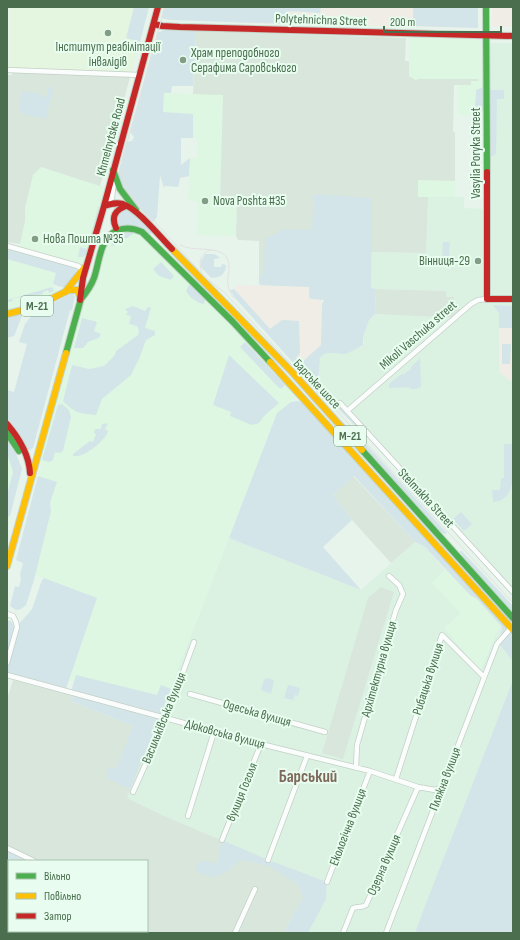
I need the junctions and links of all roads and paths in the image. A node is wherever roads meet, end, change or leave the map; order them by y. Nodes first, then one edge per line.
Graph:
1 (158, 7) edge
2 (486, 7) edge
3 (154, 24) junction
4 (486, 36) junction
5 (513, 36) edge
6 (7, 70) edge
7 (140, 75) junction
8 (113, 170) junction
9 (104, 203) junction
10 (126, 206) junction
11 (102, 214) junction
12 (145, 222) junction
13 (119, 229) junction
14 (7, 246) edge
15 (88, 260) junction
16 (83, 270) junction
17 (64, 293) junction
18 (487, 299) junction
19 (513, 299) edge
20 (80, 300) junction
21 (7, 314) edge
22 (340, 403) dead end
23 (347, 411) junction
24 (7, 424) edge
25 (7, 433) edge
26 (20, 452) junction
27 (28, 460) junction
28 (36, 460) junction
29 (30, 480) junction
30 (26, 496) junction
31 (447, 544) junction
32 (441, 549) junction
33 (7, 566) edge
34 (390, 576) dead end
35 (513, 592) edge
36 (7, 614) edge
37 (513, 618) edge
38 (512, 629) edge
39 (194, 642) dead end
40 (7, 663) edge
41 (7, 675) edge
42 (484, 677) junction
43 (190, 694) dead end
44 (166, 719) junction
45 (214, 732) junction
46 (325, 732) dead end
47 (261, 744) junction
48 (307, 756) junction
49 (356, 768) junction
50 (370, 771) junction
51 (396, 779) junction
52 (418, 787) junction
53 (442, 787) junction
54 (133, 792) dead end
55 (188, 816) dead end
56 (222, 840) dead end
57 (7, 848) edge
58 (32, 860) edge
59 (268, 860) dead end
60 (327, 882) dead end
61 (255, 889) dead end
62 (235, 933) edge
63 (343, 933) edge
64 (386, 933) edge

1 - 3 main road, Khmelnytske Road
2 - 4 main road, Vasylia Poryka Street
3 - 4 main road, Polytehnichna Street
3 - 7 main road, Khmelnytske Road
4 - 5 main road, Polytehnichna Street
4 - 18 main road, Vasylia Poryka Street
6 - 7 street
7 - 8 main road, Khmelnytske Road
8 - 9 main road, Khmelnytske Road
8 - 12 main road
9 - 10 main road
9 - 11 main road, М-21
10 - 12 main road, М-21
10 - 13 main road
11 - 13 main road
11 - 15 main road, М-21
11 - 20 main road
12 - 31 main road, Барське шосе / М-21
13 - 20 main road, М-21
13 - 32 main road, М-21
14 - 16 street
15 - 16 main road, М-21
15 - 20 main road, М-21
16 - 17 main road, М-21
17 - 20 main road
17 - 21 main road, М-21
18 - 19 main road, Mikoli Vaschuka street
18 - 23 street, Mikoli Vaschuka street
20 - 28 main road, М-21
22 - 23 street, Stelmakha Street
23 - 35 street, Stelmakha Street
24 - 27 main road
25 - 26 main road
26 - 27 main road
26 - 30 main road
27 - 28 main road
27 - 29 main road
28 - 29 main road
29 - 30 main road
30 - 33 main road
31 - 32 main road
31 - 37 main road, Барське шосе / М-21
32 - 38 main road, М-21
34 - 49 street, Архітектурна вулиця
36 - 40 street
38 - 42 street, Пляжна вулиця
39 - 44 street, Васильківська вулиця
41 - 44 street, Дюковська вулиця
42 - 51 street, Рибацька вулиця
42 - 53 street, Пляжна вулиця
43 - 46 street, Одеська вулиця
44 - 45 street, Дюковська вулиця
44 - 54 street, Васильківська вулиця
45 - 47 street, Дюковська вулиця
45 - 55 street
47 - 48 street, Дюковська вулиця
47 - 56 street, вулиця Гоголя
48 - 49 street, Дюковська вулиця
48 - 59 street
49 - 50 street, Дюковська вулиця
50 - 51 street, Дюковська вулиця
50 - 60 street, Екологічна вулиця
51 - 52 street, Дюковська вулиця
52 - 53 street, Дюковська вулиця
52 - 63 street, Озерна вулиця
53 - 64 street, Пляжна вулиця
57 - 58 street
61 - 62 street

